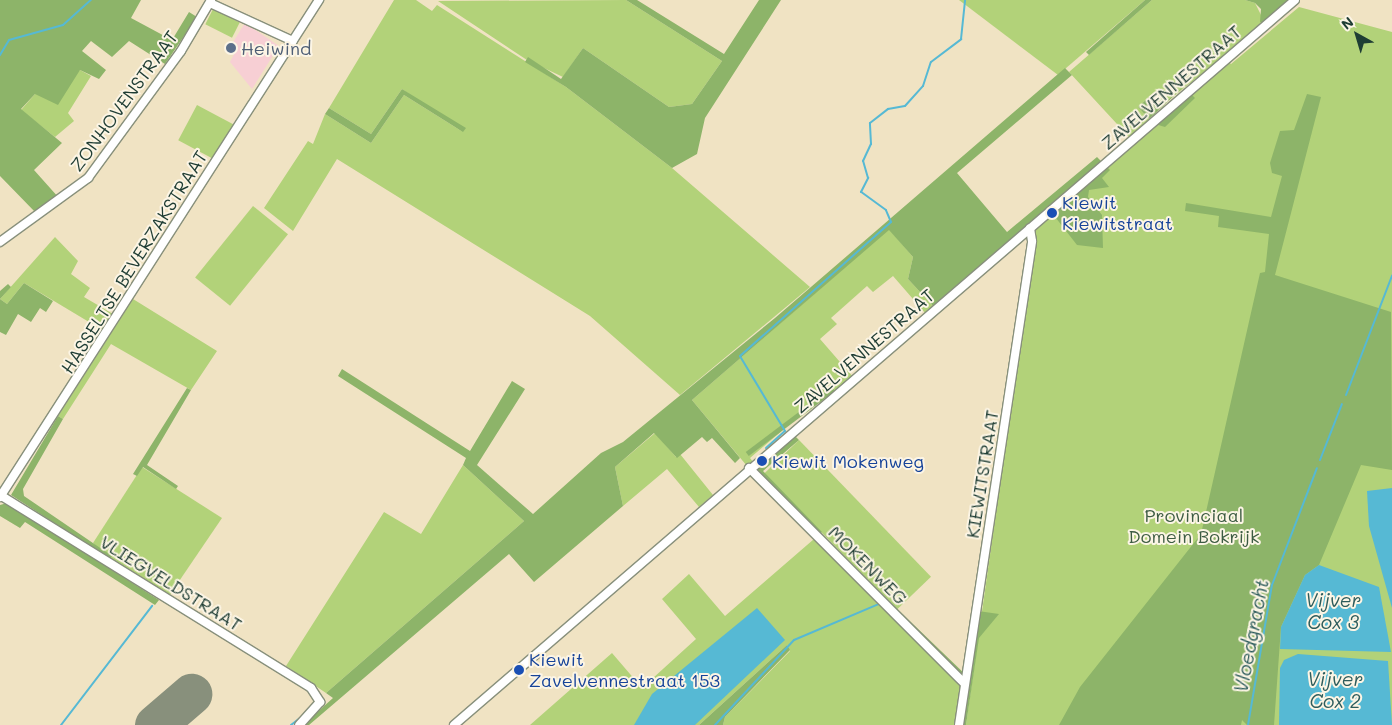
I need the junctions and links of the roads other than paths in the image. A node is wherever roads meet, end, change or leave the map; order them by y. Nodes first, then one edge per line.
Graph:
1 (319, 0) edge
2 (1295, 0) edge
3 (210, 2) edge
4 (292, 41) junction
5 (1030, 228) junction
6 (0, 242) edge
7 (750, 468) junction
8 (0, 496) edge
9 (965, 684) junction
10 (299, 725) edge
11 (454, 725) edge
12 (959, 725) edge

1 - 4 street, HASSELTSE BEVERZAKSTRAAT
2 - 5 street, ZAVELVENNESTRAAT
3 - 4 street
3 - 6 street, ZONHOVENSTRAAT
4 - 8 street, HASSELTSE BEVERZAKSTRAAT
5 - 7 street, ZAVELVENNESTRAAT
5 - 9 street, KIEWITSTRAAT
7 - 9 street, MOKENWEG
7 - 11 street, ZAVELVENNESTRAAT
8 - 10 street, VLIEGVELDSTRAAT
9 - 12 street, KIEWITSTRAAT

